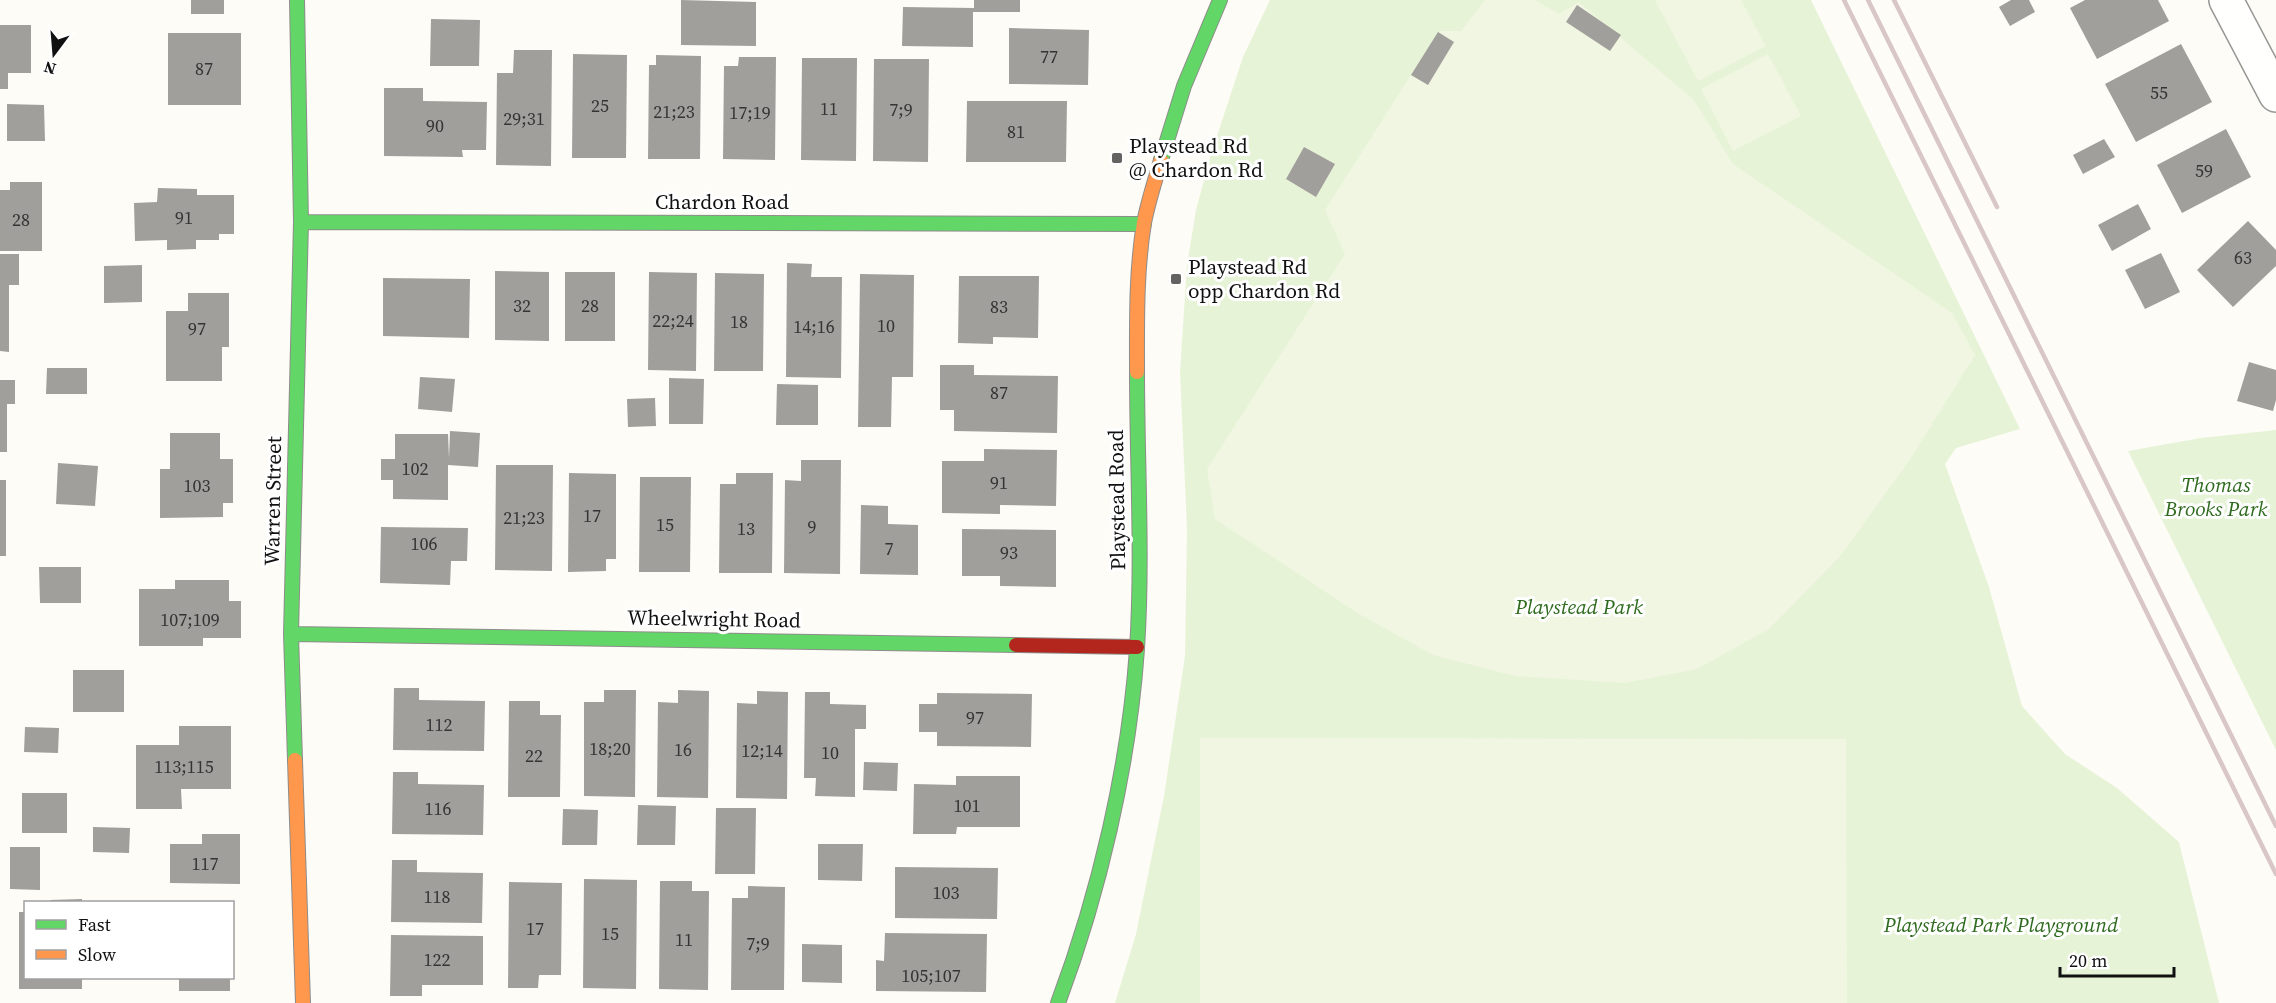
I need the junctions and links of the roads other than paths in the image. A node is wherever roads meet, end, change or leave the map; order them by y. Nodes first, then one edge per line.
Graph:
1 (297, 0) edge
2 (1220, 0) edge
3 (2226, 0) edge
4 (2276, 95) edge
5 (301, 222) junction
6 (1144, 224) junction
7 (291, 634) junction
8 (1137, 647) junction
9 (303, 1003) edge
10 (1058, 1003) edge

1 - 5 street, Warren Street
2 - 6 street, Playstead Road
3 - 4 street
5 - 6 street, Chardon Road
5 - 7 street, Warren Street
6 - 8 street, Playstead Road
7 - 8 street, Wheelwright Road
7 - 9 street, Warren Street
8 - 10 street, Playstead Road

